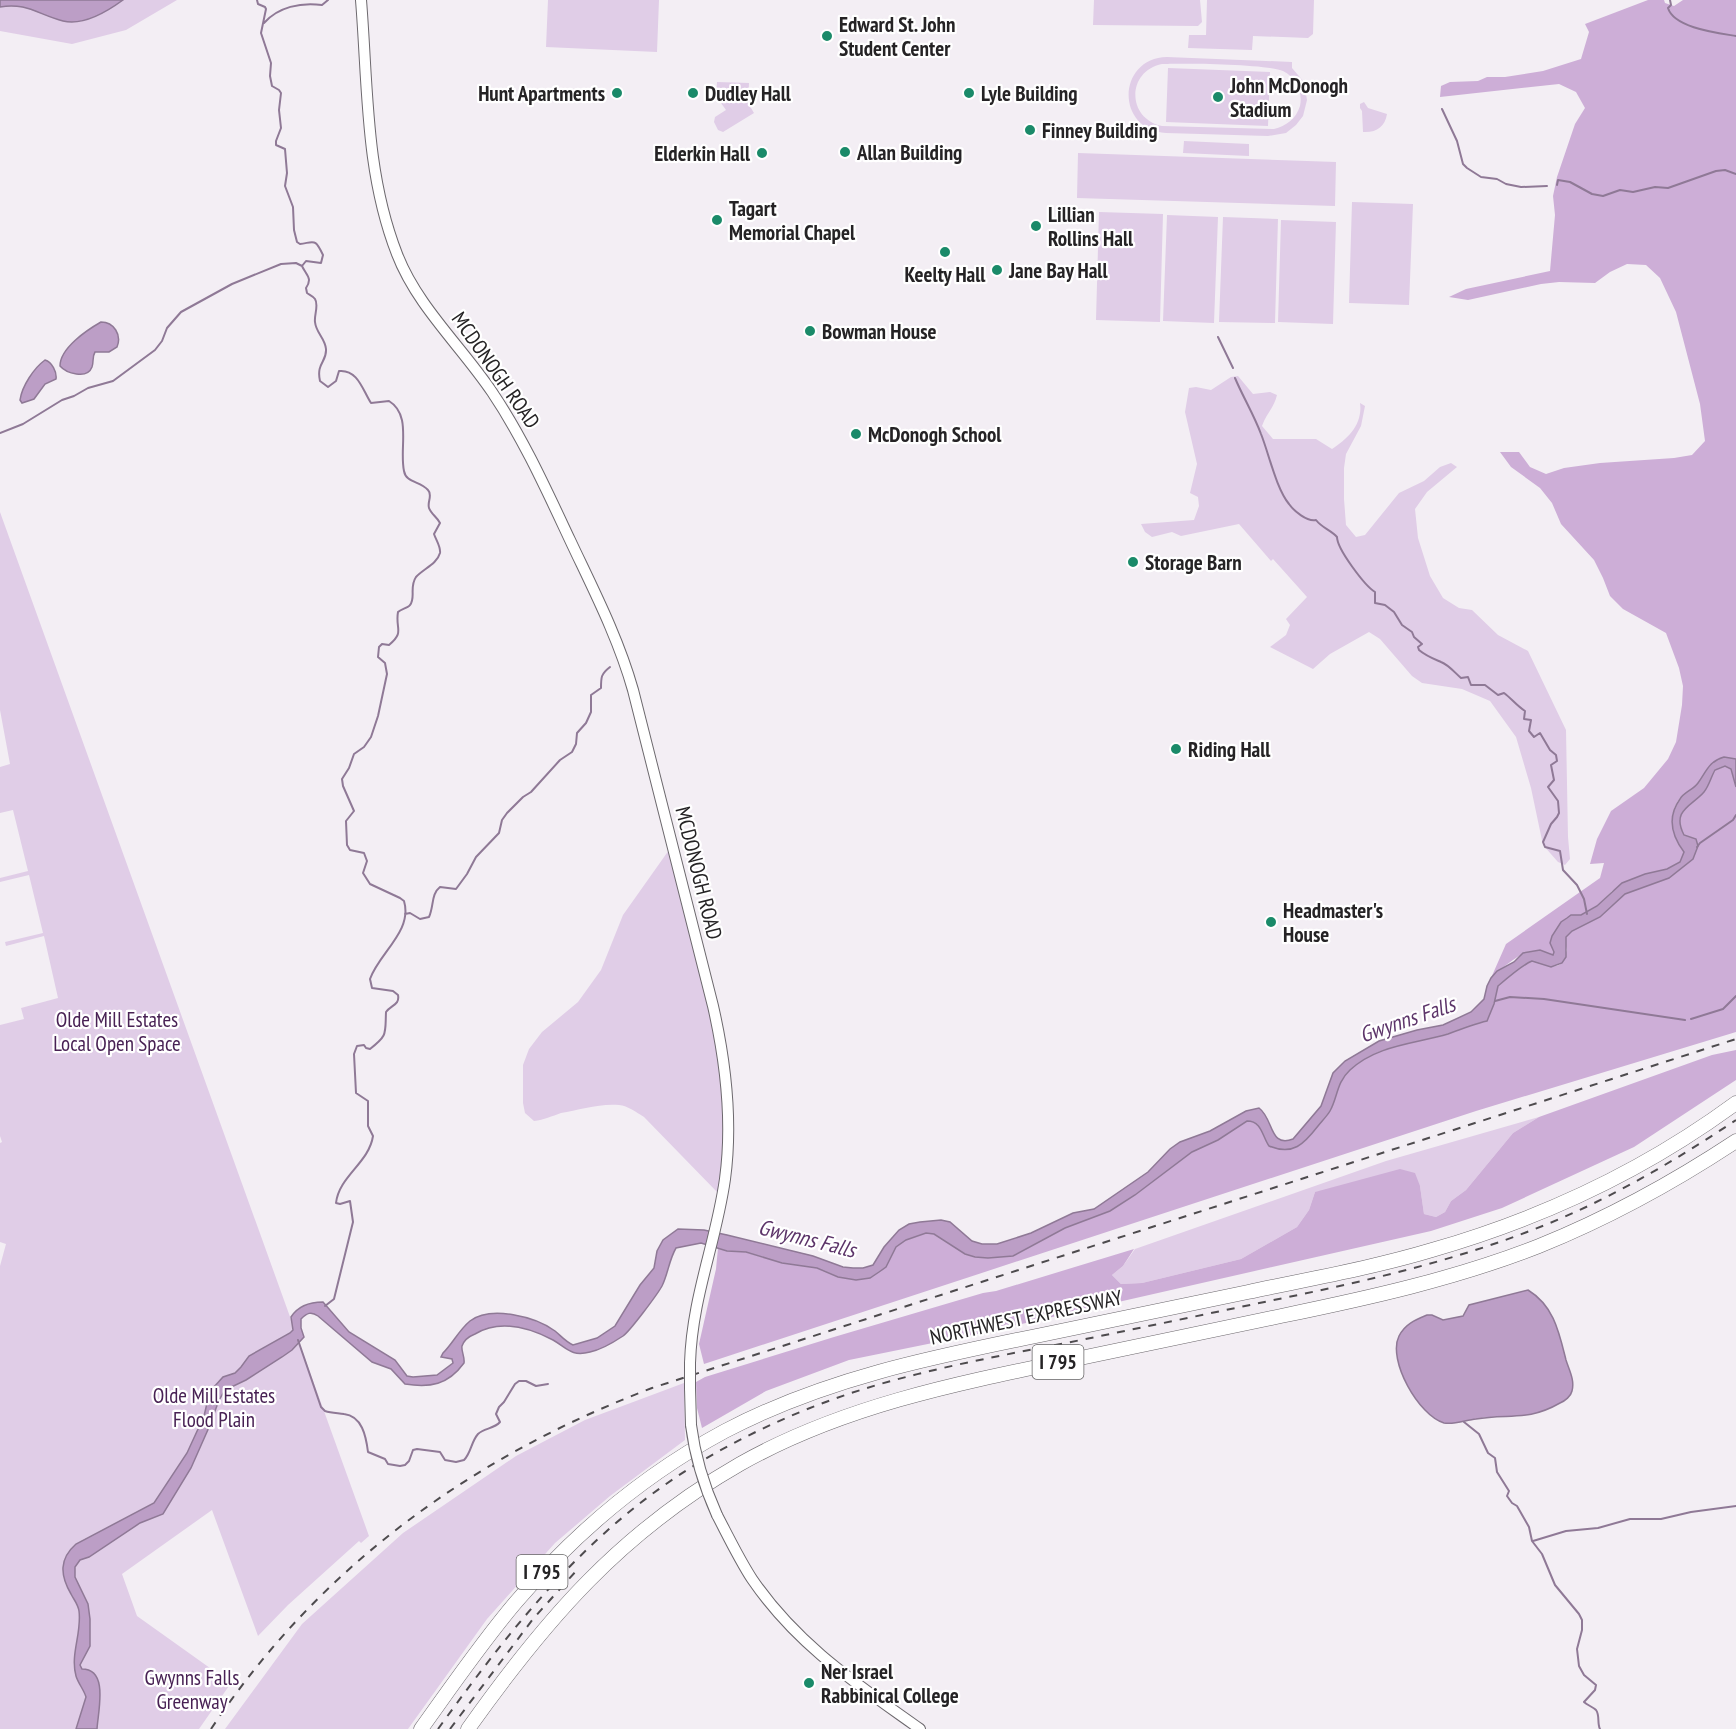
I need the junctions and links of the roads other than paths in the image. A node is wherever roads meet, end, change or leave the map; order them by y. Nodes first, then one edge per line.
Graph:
1 (361, 0) edge
2 (1736, 1103) edge
3 (1736, 1141) edge
4 (421, 1729) edge
5 (468, 1729) edge
6 (920, 1729) edge

1 - 6 main road, MCDONOGH ROAD, bridge
2 - 4 highway, NORTHWEST EXPRESSWAY / I 795
3 - 5 highway, I 795

